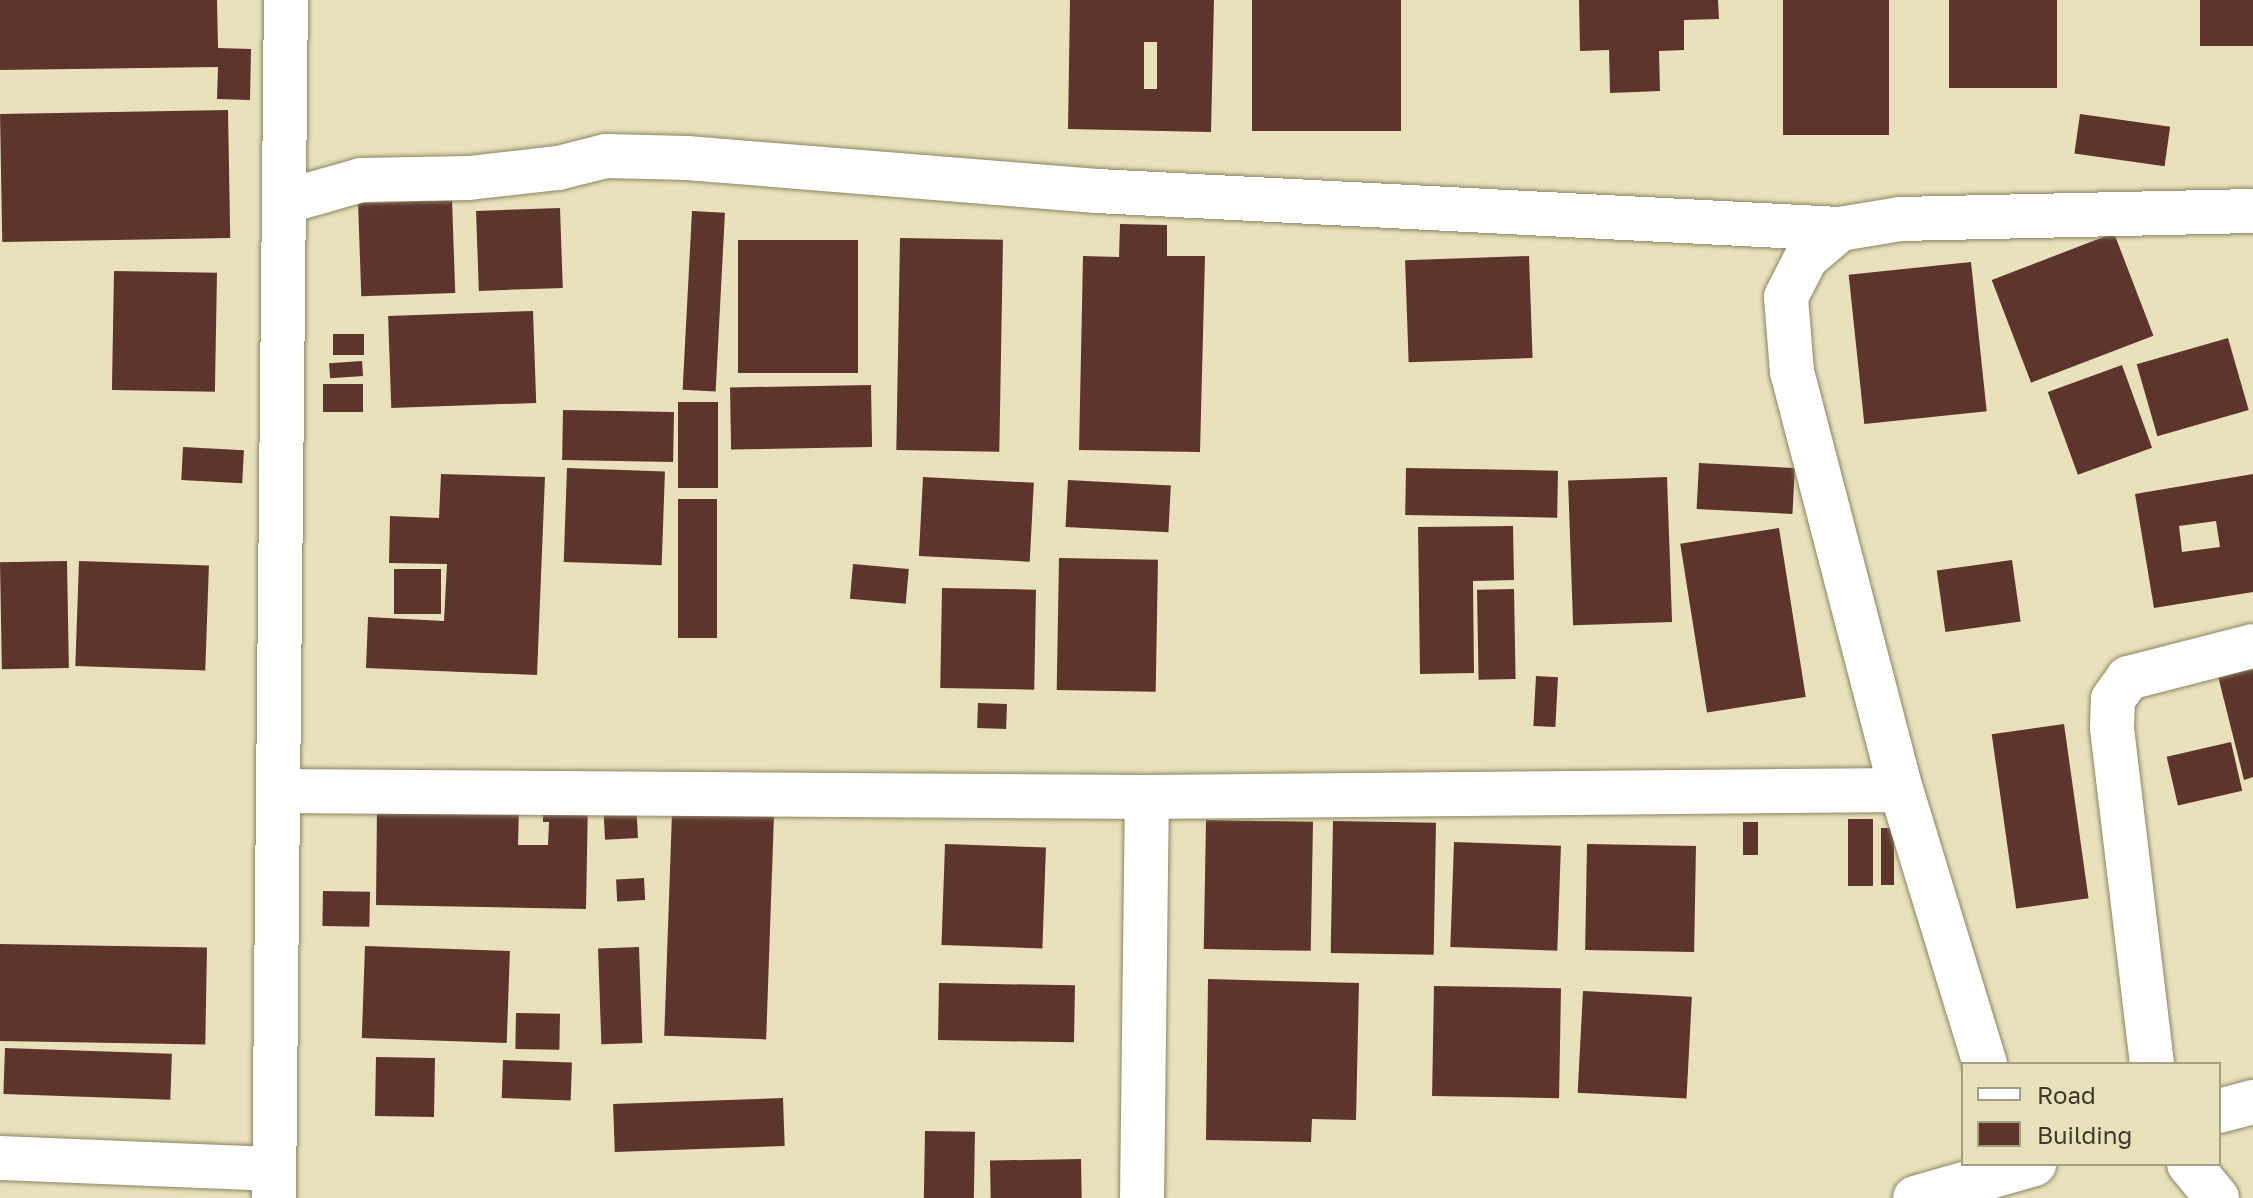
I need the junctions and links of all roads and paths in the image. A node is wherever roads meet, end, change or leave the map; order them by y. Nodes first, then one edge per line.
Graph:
1 (286, 0) edge
2 (284, 202) junction
3 (2253, 211) edge
4 (1840, 229) junction
5 (2253, 646) edge
6 (1901, 790) junction
7 (278, 791) junction
8 (1147, 797) junction
9 (1984, 1062) edge
10 (2152, 1062) edge
11 (2253, 1102) edge
12 (2221, 1110) edge
13 (0, 1158) edge
14 (2022, 1166) edge
15 (2191, 1166) edge
16 (274, 1184) edge
17 (1142, 1198) edge
18 (1915, 1198) edge
19 (2217, 1198) edge

1 - 2 street
2 - 4 street
2 - 7 street
3 - 4 street
4 - 6 street
5 - 10 street
6 - 8 street
6 - 9 street
7 - 8 street
7 - 16 street
8 - 17 street
11 - 12 street
13 - 16 street
14 - 18 street
15 - 19 street

